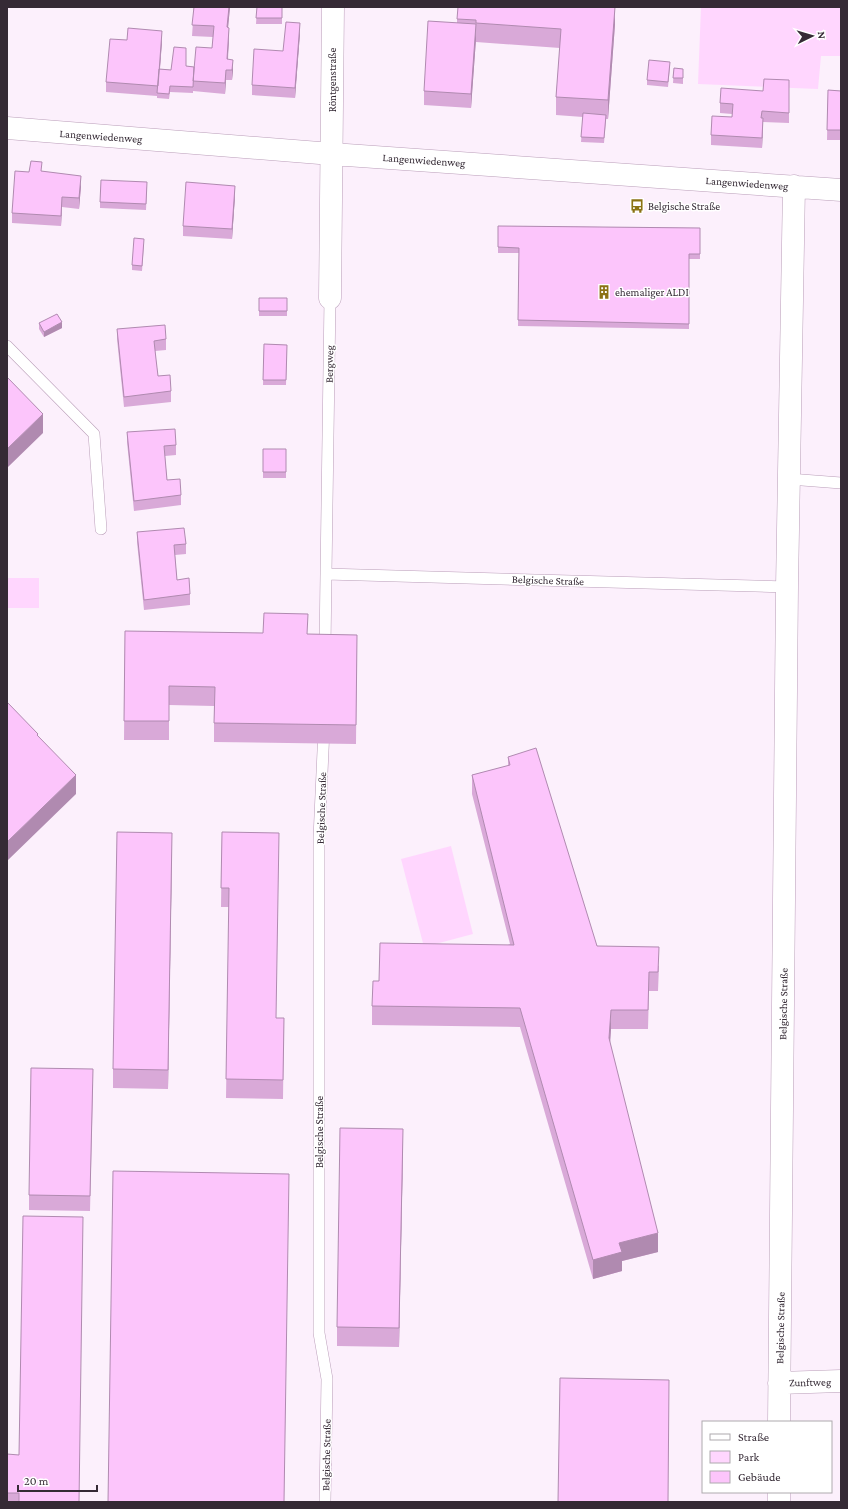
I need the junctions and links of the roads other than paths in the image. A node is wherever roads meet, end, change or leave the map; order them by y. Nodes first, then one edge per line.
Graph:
1 (333, 7) edge
2 (7, 128) edge
3 (332, 154) junction
4 (794, 186) junction
5 (841, 190) edge
6 (330, 298) joint
7 (7, 346) edge
8 (789, 479) junction
9 (841, 483) edge
10 (101, 529) dead end
11 (326, 574) junction
12 (787, 587) junction
13 (325, 661) edge
14 (324, 721) edge
15 (841, 1382) edge
16 (779, 1383) junction
17 (779, 1421) edge
18 (325, 1502) edge

1 - 3 street, Röntgenstraße
2 - 3 street, Langenwiedenweg
3 - 4 street, Langenwiedenweg
3 - 6 street, Bergweg
4 - 5 street, Langenwiedenweg
4 - 8 street, Belgische Straße
6 - 11 lane, Bergweg
7 - 10 lane
8 - 9 lane
8 - 12 street, Belgische Straße
11 - 12 lane, Belgische Straße
11 - 13 lane
12 - 16 street, Belgische Straße
14 - 18 lane, Belgische Straße
15 - 16 street, Zunftweg
16 - 17 street, Belgische Straße

